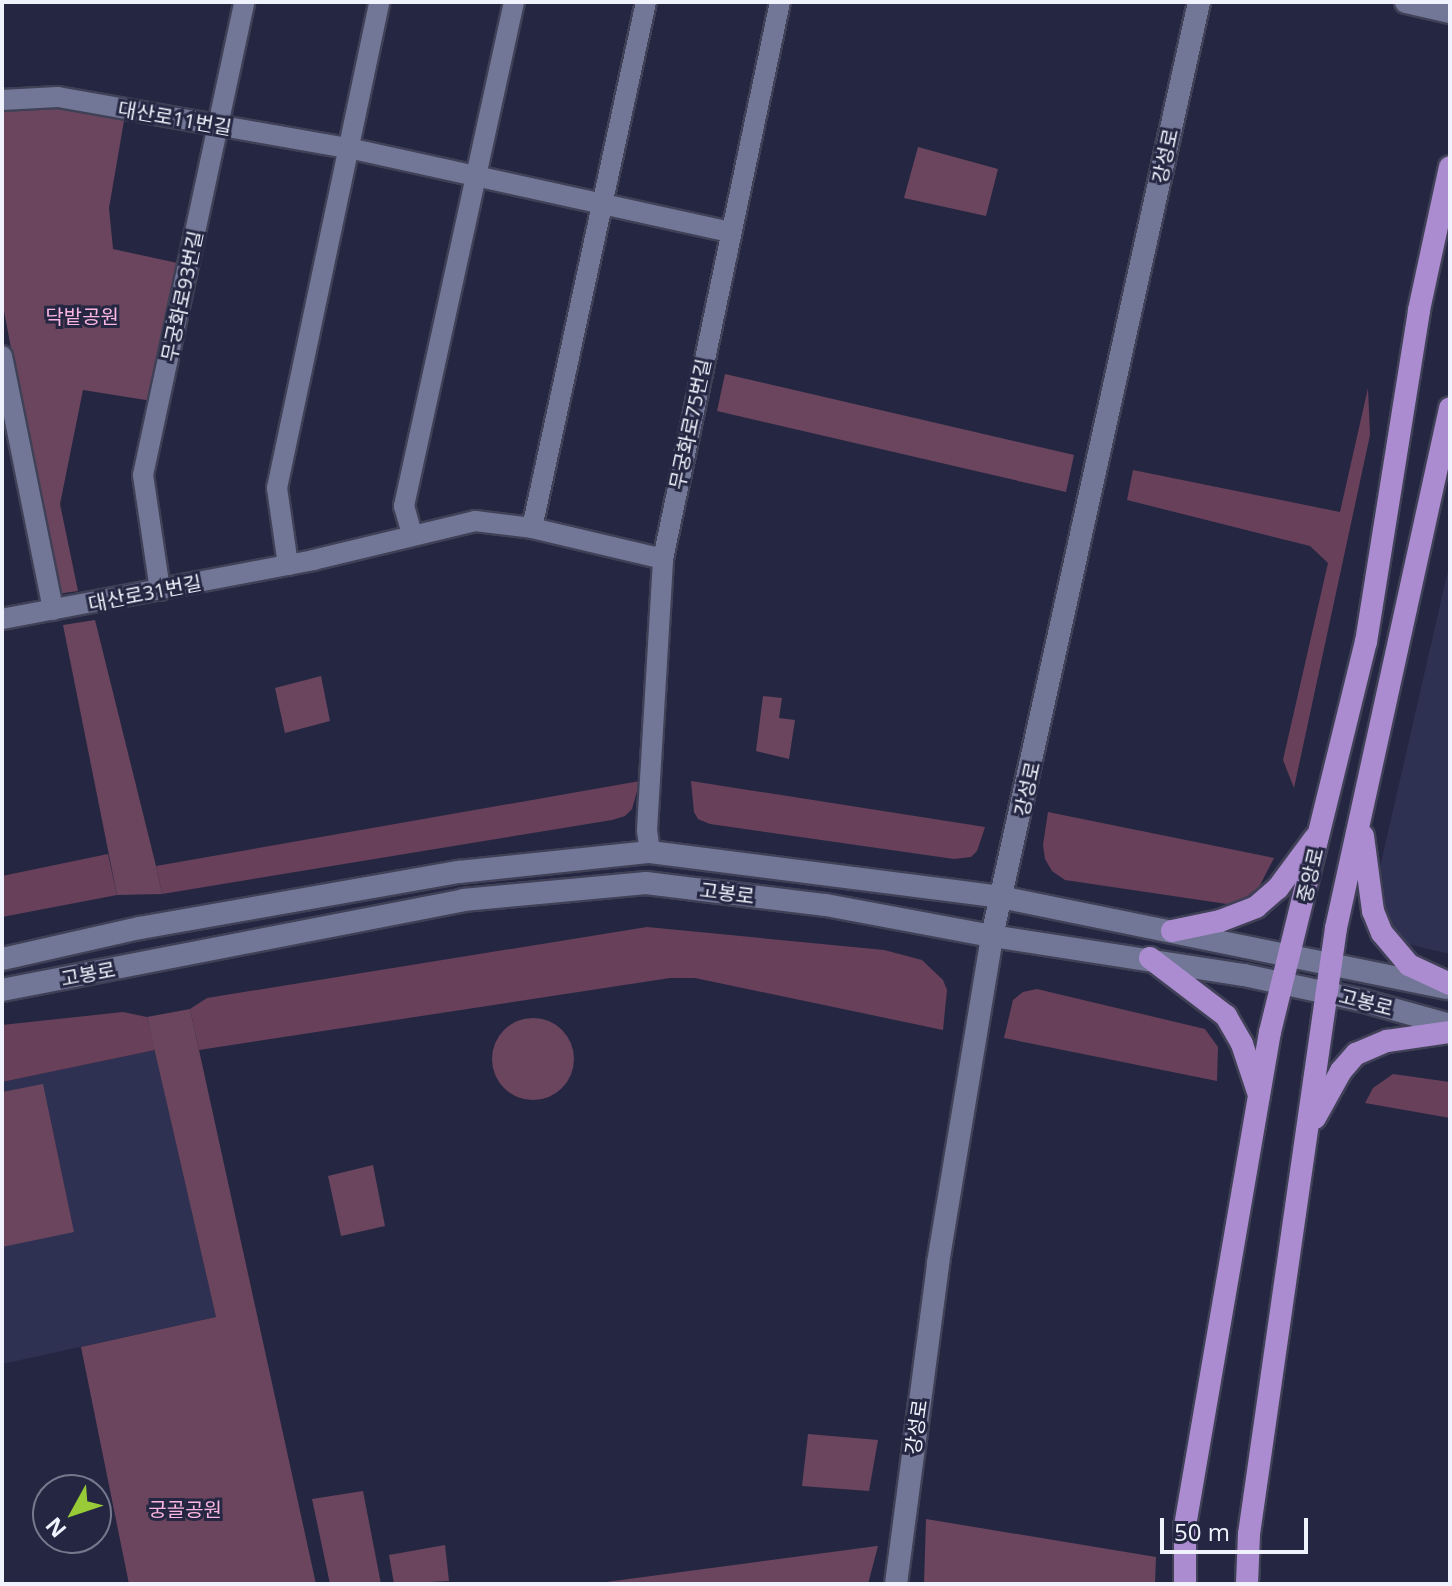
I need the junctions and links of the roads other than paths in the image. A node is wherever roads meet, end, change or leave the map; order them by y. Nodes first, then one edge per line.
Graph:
1 (244, 2) edge
2 (379, 2) edge
3 (514, 2) edge
4 (646, 2) edge
5 (780, 2) edge
6 (1199, 2) edge
7 (1406, 2) edge
8 (1450, 12) edge
9 (2, 100) edge
10 (219, 126) junction
11 (348, 148) junction
12 (1450, 167) edge
13 (474, 177) junction
14 (602, 203) junction
15 (730, 232) junction
16 (2, 356) edge
17 (1450, 408) edge
18 (532, 528) junction
19 (412, 534) junction
20 (663, 559) junction
21 (288, 565) junction
22 (160, 590) junction
23 (53, 610) junction
24 (2, 619) edge
25 (1361, 814) junction
26 (1321, 831) junction
27 (650, 852) junction
28 (1000, 897) junction
29 (1172, 931) junction
30 (992, 936) junction
31 (1291, 954) junction
32 (1150, 958) junction
33 (2, 959) edge
34 (1330, 963) junction
35 (1283, 984) junction
36 (1450, 986) edge
37 (2, 990) edge
38 (1326, 992) junction
39 (1450, 1025) edge
40 (1450, 1032) edge
41 (1258, 1093) junction
42 (1308, 1129) junction
43 (896, 1584) edge
44 (1185, 1584) edge
45 (1247, 1584) edge

1 - 10 street, 무궁화로93번길
2 - 11 street
3 - 13 street
4 - 14 street
5 - 15 street, 무궁화로75번길
6 - 28 main road, 강성로
7 - 8 main road
9 - 10 street, 대산로11번길
10 - 11 street, 대산로11번길
10 - 22 street, 무궁화로93번길
11 - 13 street, 대산로11번길
11 - 21 street
12 - 26 main road, 중앙로
13 - 14 street, 대산로11번길
13 - 19 street
14 - 15 street, 대산로11번길
14 - 18 street
15 - 20 street, 무궁화로75번길
16 - 23 street
17 - 25 main road, 중앙로
18 - 19 street, 대산로31번길
18 - 20 street, 대산로31번길
19 - 21 street, 대산로31번길
20 - 27 street, 무궁화로75번길
21 - 22 street, 대산로31번길
22 - 23 street, 대산로31번길
23 - 24 street, 대산로31번길
25 - 34 main road, 중앙로
25 - 36 main road
26 - 29 main road
26 - 31 main road, 중앙로
27 - 28 main road, 고봉로
27 - 33 main road, 고봉로
28 - 29 main road, 고봉로
28 - 30 main road, 강성로
29 - 31 main road, 고봉로
30 - 32 main road, 고봉로
30 - 37 main road, 고봉로
30 - 43 main road, 강성로
31 - 34 main road, 고봉로
31 - 35 main road, 중앙로
32 - 35 main road, 고봉로
32 - 41 main road
34 - 36 main road, 고봉로
34 - 38 main road, 중앙로
35 - 38 main road, 고봉로
35 - 41 main road, 중앙로
38 - 39 main road, 고봉로
38 - 42 main road, 중앙로
40 - 42 main road
41 - 44 main road, 중앙로
42 - 45 main road, 중앙로

